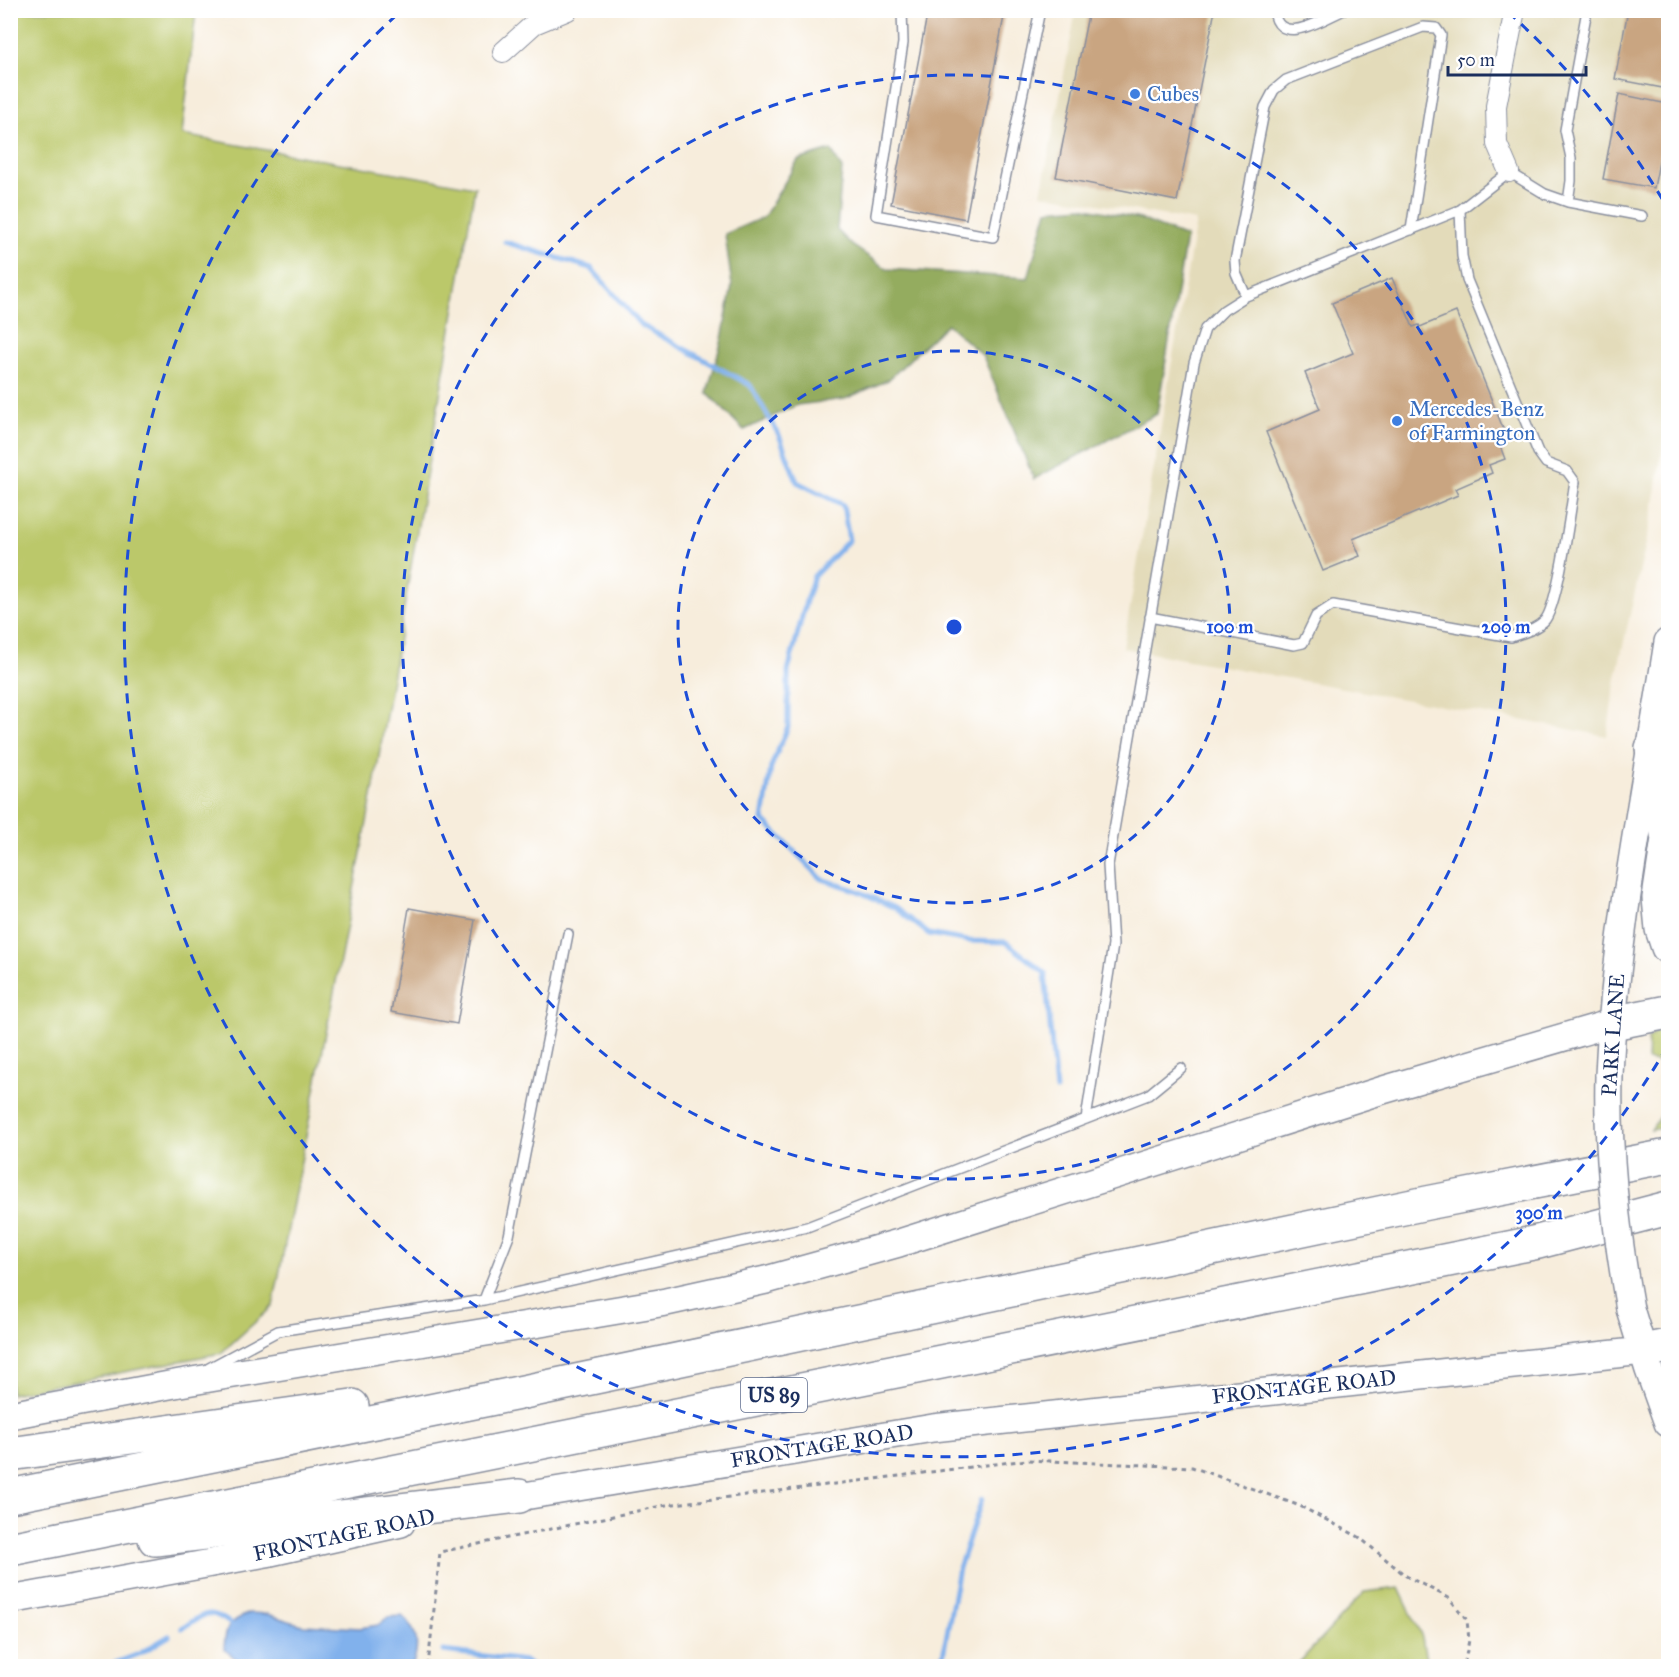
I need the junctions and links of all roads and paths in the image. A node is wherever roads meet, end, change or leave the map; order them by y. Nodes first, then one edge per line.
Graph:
1 (568, 10) edge
2 (902, 10) edge
3 (1040, 10) edge
4 (1274, 10) edge
5 (1344, 10) edge
6 (1515, 10) edge
7 (1587, 10) edge
8 (503, 52) dead end
9 (1509, 172) junction
10 (1568, 202) junction
11 (1460, 210) junction
12 (1642, 216) dead end
13 (1411, 230) junction
14 (1246, 296) junction
15 (1150, 617) junction
16 (1668, 642) edge
17 (1652, 748) junction
18 (568, 934) dead end
19 (1668, 947) edge
20 (1668, 1012) edge
21 (1612, 1023) junction
22 (1181, 1068) dead end
23 (1086, 1119) junction
24 (1668, 1156) edge
25 (1668, 1208) edge
26 (1668, 1230) edge
27 (1538, 1242) junction
28 (484, 1300) junction
29 (1656, 1348) edge
30 (672, 1361) junction
31 (180, 1383) junction
32 (10, 1415) edge
33 (1668, 1424) edge
34 (10, 1454) edge
35 (10, 1496) edge
36 (519, 1496) junction
37 (10, 1548) edge
38 (10, 1556) edge
39 (10, 1600) edge
40 (428, 1666) edge
41 (1464, 1666) edge

1 - 8 street
2 - 3 lane
4 - 5 lane
6 - 9 street
7 - 10 lane
9 - 10 lane
9 - 11 lane
10 - 12 lane
11 - 13 lane
11 - 15 lane
13 - 14 lane
13 - 14 lane
14 - 15 lane
15 - 23 lane
16 - 17 main road, PARK LANE
17 - 19 highway
17 - 21 main road, PARK LANE
18 - 28 lane
20 - 21 highway
21 - 29 main road, PARK LANE, bridge
21 - 31 main road
22 - 23 lane
23 - 28 lane
24 - 30 highway, US 89
25 - 27 highway
26 - 27 highway, US 89
27 - 37 highway, US 89
28 - 31 lane
29 - 33 main road, PARK LANE
29 - 36 main road, FRONTAGE ROAD
30 - 34 highway
30 - 35 highway, US 89
31 - 32 main road
36 - 38 highway
36 - 39 main road, FRONTAGE ROAD
40 - 41 path

